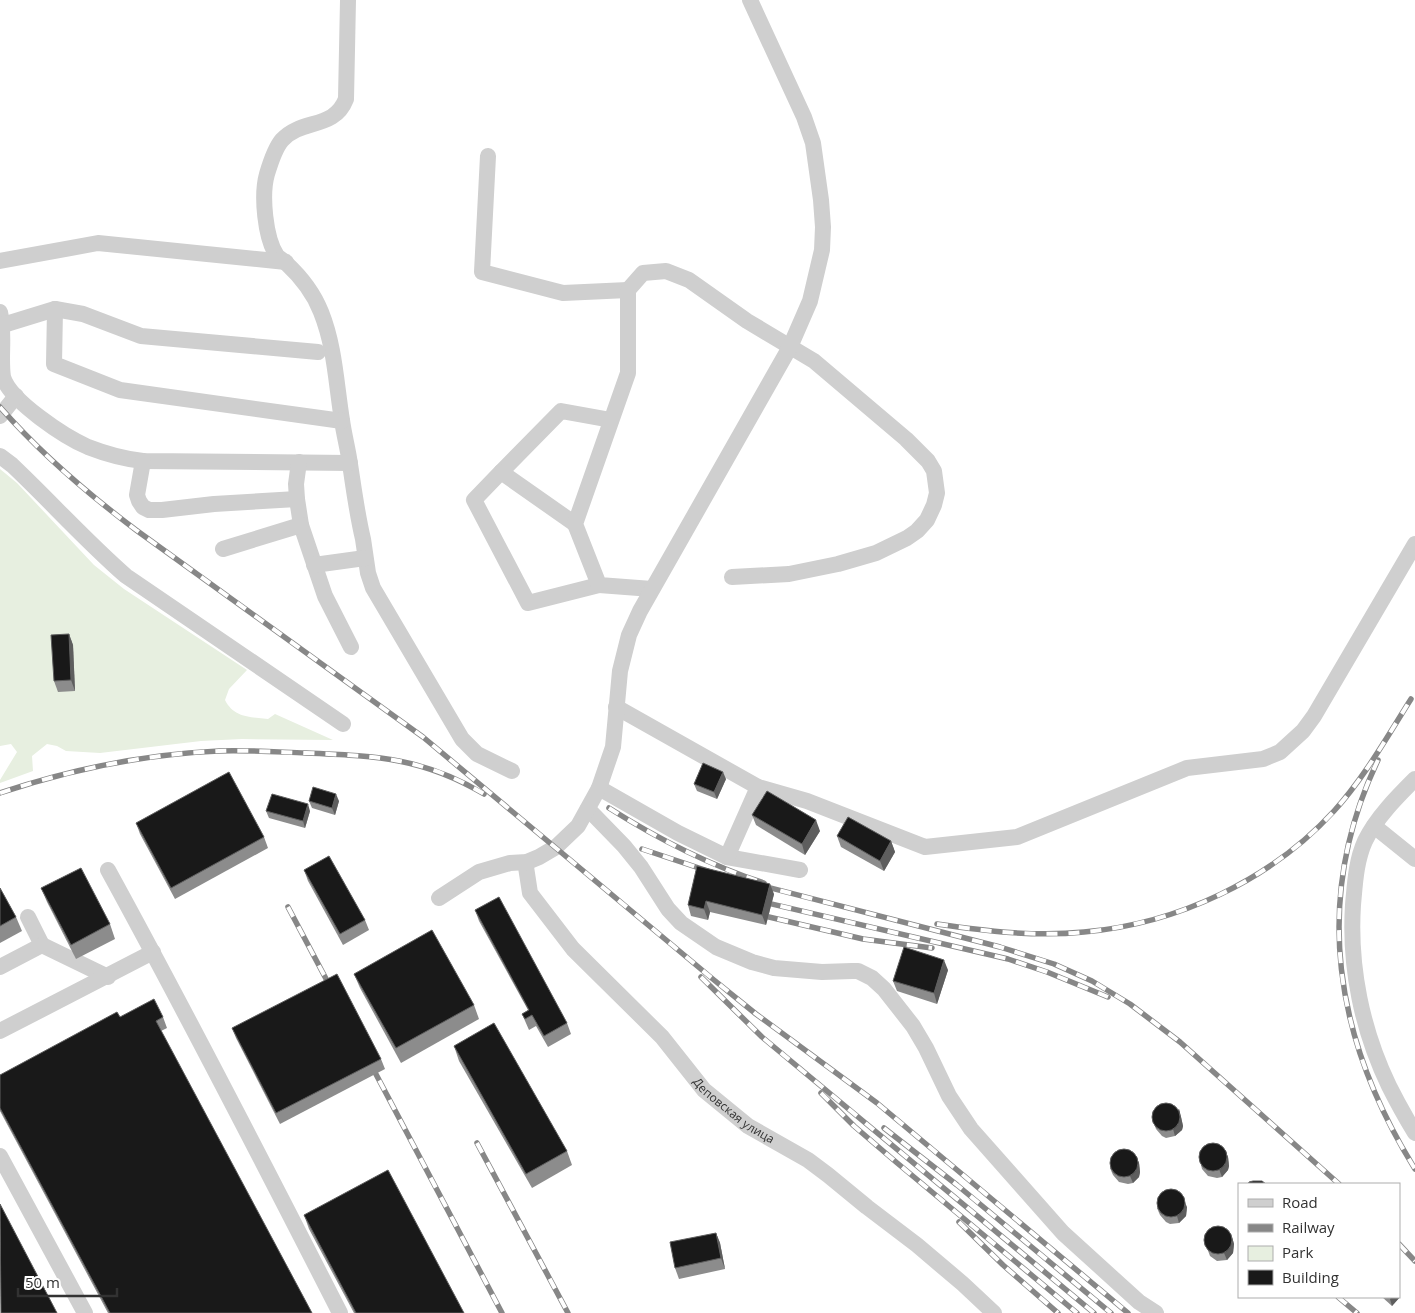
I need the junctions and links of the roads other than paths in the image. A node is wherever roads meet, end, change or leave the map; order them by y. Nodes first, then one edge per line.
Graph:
1 (348, 0) edge
2 (750, 0) edge
3 (488, 156) dead end
4 (0, 261) edge
5 (286, 262) junction
6 (628, 290) junction
7 (55, 309) junction
8 (2, 319) edge
9 (790, 347) junction
10 (318, 352) dead end
11 (16, 396) junction
12 (0, 416) edge
13 (611, 420) junction
14 (342, 421) junction
15 (0, 456) edge
16 (143, 462) junction
17 (299, 462) junction
18 (350, 463) junction
19 (501, 472) junction
20 (296, 500) junction
21 (575, 524) junction
22 (301, 525) junction
23 (1415, 544) edge
24 (223, 549) dead end
25 (365, 558) junction
26 (314, 565) junction
27 (732, 577) dead end
28 (599, 585) junction
29 (652, 590) junction
30 (350, 647) dead end
31 (616, 707) junction
32 (343, 724) dead end
33 (512, 772) dead end
34 (1415, 779) edge
35 (758, 787) junction
36 (599, 788) junction
37 (588, 809) junction
38 (1374, 826) junction
39 (727, 857) junction
40 (1415, 859) edge
41 (527, 862) junction
42 (108, 870) dead end
43 (800, 870) dead end
44 (439, 898) dead end
45 (28, 916) dead end
46 (42, 944) junction
47 (153, 952) junction
48 (0, 967) edge
49 (108, 977) junction
50 (0, 1031) edge
51 (1415, 1133) edge
52 (0, 1156) edge
53 (85, 1313) edge
54 (340, 1313) edge
55 (994, 1313) edge
56 (1156, 1313) edge

1 - 5 street
2 - 9 street
3 - 6 street
4 - 5 street
5 - 14 street
6 - 9 street
6 - 13 street
7 - 8 street
7 - 10 street
7 - 14 street
8 - 11 street
9 - 27 street
9 - 29 street
11 - 12 street
11 - 16 street
13 - 19 street
13 - 21 street
14 - 18 street
15 - 32 street
16 - 17 street
16 - 20 street
17 - 18 street
17 - 20 street
18 - 25 street
19 - 21 street
19 - 28 street
20 - 22 street
21 - 28 street
22 - 24 street
22 - 26 street
23 - 35 street
25 - 26 street
25 - 33 street
26 - 30 street
28 - 29 street
29 - 31 street
31 - 35 street
31 - 36 street
34 - 38 street
35 - 39 street
36 - 37 street
36 - 39 street
37 - 41 street
37 - 56 street
38 - 40 street
38 - 51 street
39 - 43 street
41 - 44 street
41 - 55 street, Деповская улица
42 - 47 street
45 - 46 street
46 - 48 street
46 - 49 street
47 - 49 street
47 - 54 street
49 - 50 street
52 - 53 street

